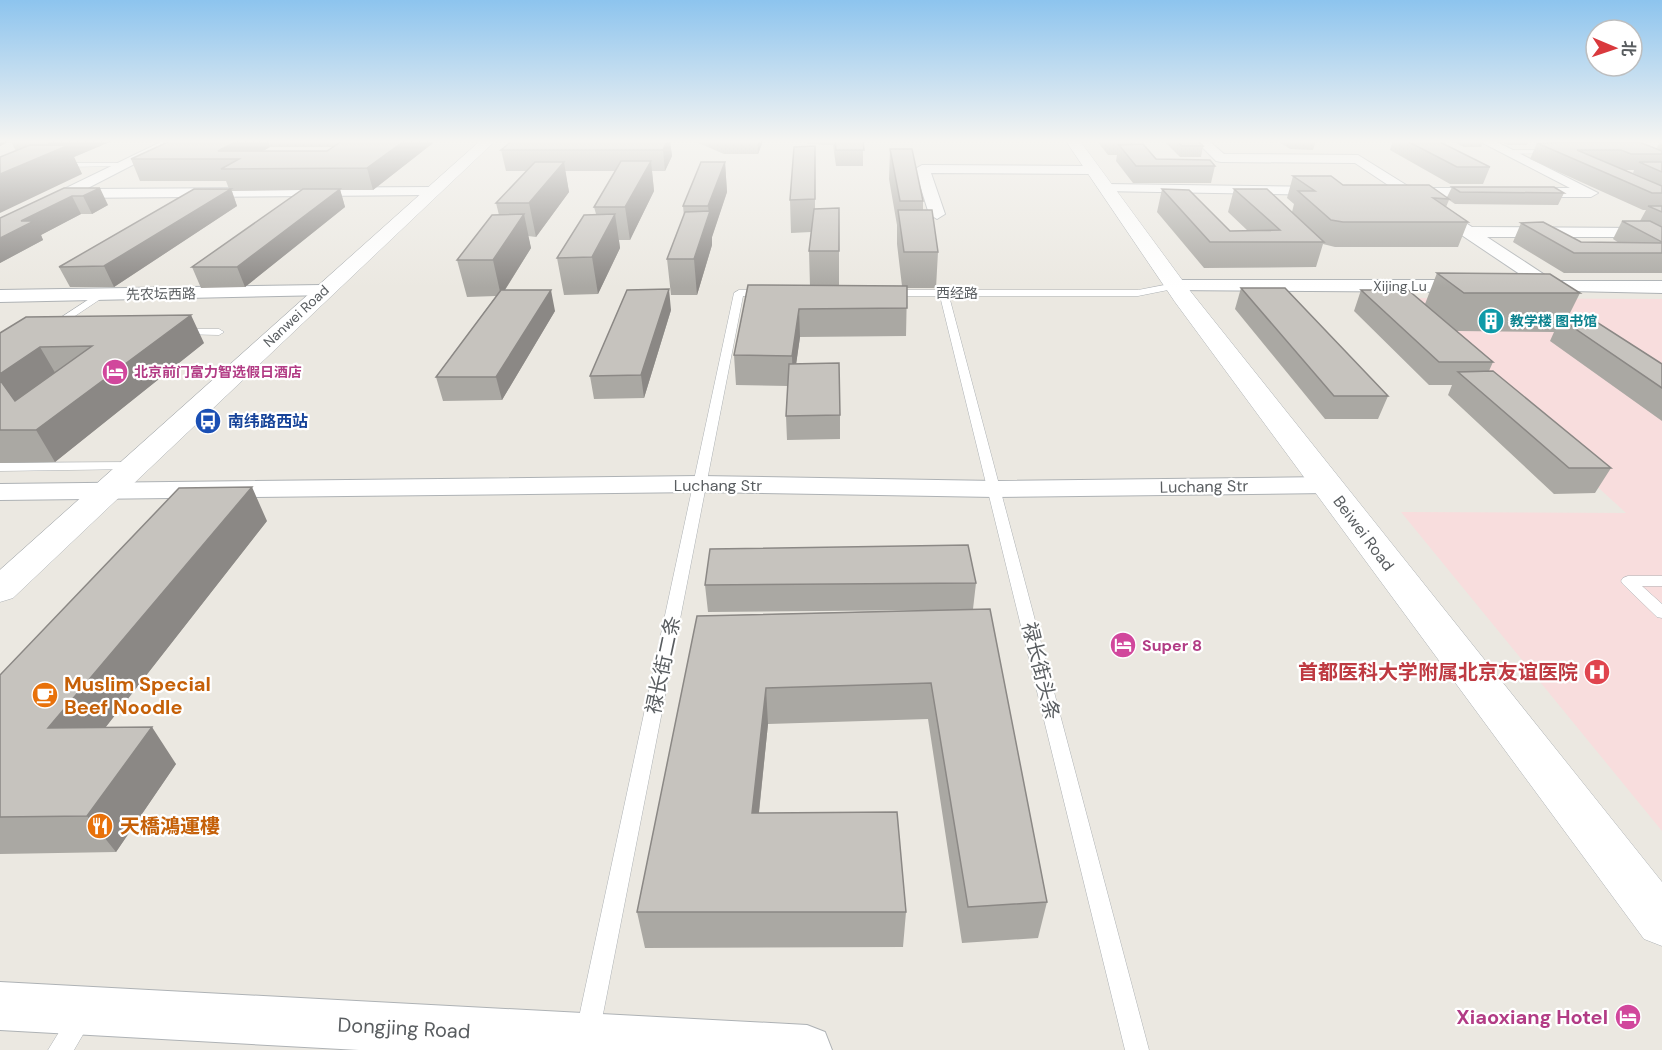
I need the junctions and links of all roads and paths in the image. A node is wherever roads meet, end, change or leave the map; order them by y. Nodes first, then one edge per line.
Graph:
1 (72, 190) edge
2 (929, 190) edge
3 (1107, 190) edge
4 (1261, 190) edge
5 (1404, 190) edge
6 (1585, 190) edge
7 (432, 191) joint
8 (1338, 191) edge
9 (1384, 191) edge
10 (1407, 192) junction
11 (1561, 192) junction
12 (64, 194) junction
13 (1589, 207) dead end
14 (937, 214) dead end
15 (1608, 217) dead end
16 (0, 226) edge
17 (1468, 232) junction
18 (1636, 232) junction
19 (1653, 240) edge
20 (1175, 286) junction
21 (1492, 286) edge
22 (1515, 286) edge
23 (1550, 286) junction
24 (1662, 287) edge
25 (322, 291) junction
26 (773, 293) edge
27 (876, 293) edge
28 (944, 293) junction
29 (103, 294) junction
30 (0, 296) edge
31 (69, 332) edge
32 (173, 332) edge
33 (219, 332) dead end
34 (136, 466) junction
35 (0, 468) edge
36 (700, 484) junction
37 (1327, 485) junction
38 (995, 489) junction
39 (108, 491) junction
40 (0, 492) edge
41 (1662, 581) edge
42 (0, 590) edge
43 (1662, 613) edge
44 (1662, 922) edge
45 (0, 1006) edge
46 (72, 1031) edge
47 (585, 1044) edge
48 (807, 1050) edge
49 (1137, 1050) edge

1 - 12 street
2 - 14 street
3 - 20 street, Beiwei Road
4 - 8 street
5 - 10 street
6 - 11 street
7 - 12 street
7 - 25 street, Nanwei Road
9 - 10 street
10 - 11 street
10 - 17 street
11 - 13 street
12 - 16 street
15 - 18 street
17 - 18 street
17 - 23 street
18 - 19 street
20 - 21 street, Xijing Lu
20 - 28 lane, 西经路
20 - 37 street, Beiwei Road
22 - 23 street
23 - 24 street
25 - 29 street, 先农坛西路
25 - 34 street, Nanwei Road
26 - 36 lane, 禄长街二条
27 - 28 lane, 西经路
28 - 38 lane, 禄长街头条
29 - 30 street, 先农坛西路
29 - 31 lane
32 - 33 lane
34 - 35 lane
34 - 39 street, Nanwei Road
36 - 38 street, Luchang Str
36 - 39 street, Luchang Str
36 - 47 lane, 禄长街二条
37 - 38 street, Luchang Str
37 - 44 street, Beiwei Road
38 - 49 lane, 禄长街头条
39 - 40 street, Luchang Str
39 - 42 street, Nanwei Road
41 - 43 lane
45 - 46 street, Dongjing Road
46 - 47 street, Dongjing Road
47 - 48 street, Dongjing Road

